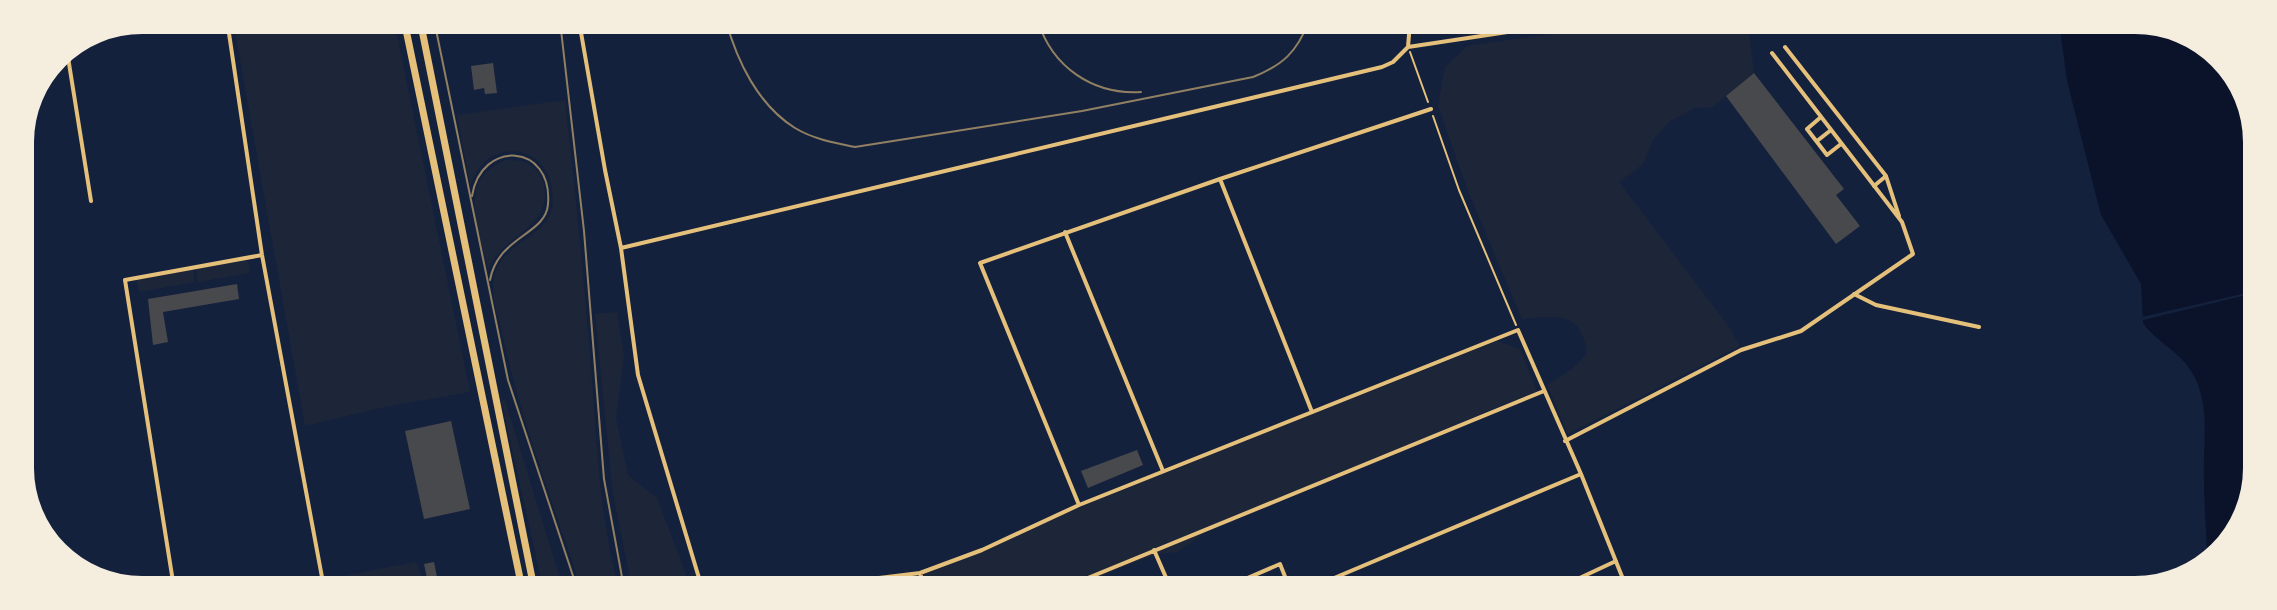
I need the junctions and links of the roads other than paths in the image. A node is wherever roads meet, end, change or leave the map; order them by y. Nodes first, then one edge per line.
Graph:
1 (229, 34) edge
2 (407, 34) edge
3 (423, 34) edge
4 (581, 34) edge
5 (1409, 34) edge
6 (1495, 34) edge
7 (1408, 47) junction
8 (1785, 47) dead end
9 (1772, 53) dead end
10 (69, 63) edge
11 (1431, 109) road end
12 (1821, 117) junction
13 (1831, 130) junction
14 (1817, 142) junction
15 (1841, 144) junction
16 (1886, 176) junction
17 (1220, 179) junction
18 (1874, 186) junction
19 (91, 201) dead end
20 (1902, 222) junction
21 (1065, 232) junction
22 (621, 248) junction
23 (262, 255) junction
24 (1854, 294) junction
25 (1979, 327) dead end
26 (1544, 391) junction
27 (1312, 412) junction
28 (1565, 441) junction
29 (1163, 472) junction
30 (1581, 474) junction
31 (1079, 505) junction
32 (1154, 550) junction
33 (1616, 561) junction
34 (920, 573) junction
35 (172, 576) edge
36 (322, 576) edge
37 (520, 576) edge
38 (532, 576) edge
39 (698, 576) edge
40 (895, 576) edge
41 (921, 576) edge
42 (1092, 576) edge
43 (1165, 576) edge
44 (1252, 576) edge
45 (1285, 576) edge
46 (1339, 576) edge
47 (1584, 576) edge
48 (1622, 576) edge

1 - 23 street
2 - 37 main road
3 - 38 main road
4 - 22 street
5 - 7 street
6 - 7 street
7 - 22 street
8 - 16 street
9 - 12 street
10 - 19 street
11 - 17 street
12 - 13 street
12 - 14 street
13 - 14 street
13 - 15 street
14 - 15 street
15 - 18 street
16 - 18 street
16 - 20 street
17 - 21 street
17 - 27 street
18 - 20 street
20 - 24 street
21 - 29 street
21 - 31 street
22 - 39 street
23 - 35 street
23 - 36 street
24 - 25 street
24 - 28 street
26 - 27 street
26 - 28 street
26 - 32 street
27 - 29 street
28 - 30 street
29 - 31 street
30 - 33 street
30 - 46 street
31 - 34 street
32 - 42 street
32 - 43 street
33 - 47 street
33 - 48 street
34 - 40 street
34 - 41 street
44 - 45 street

